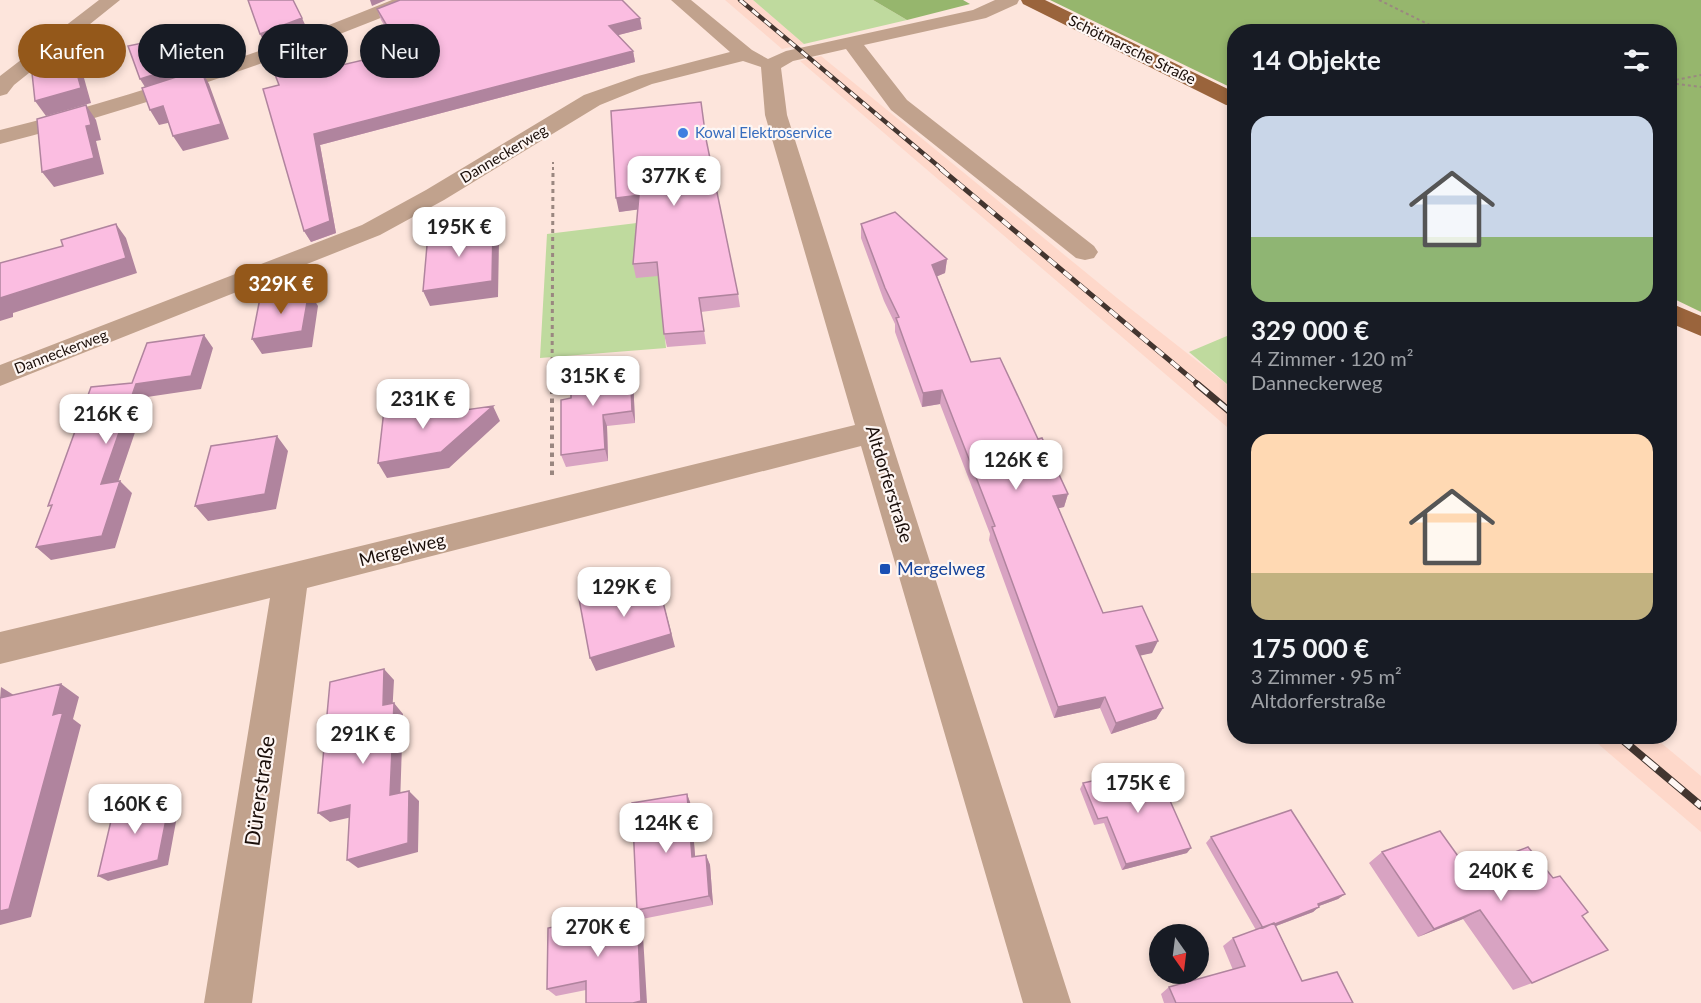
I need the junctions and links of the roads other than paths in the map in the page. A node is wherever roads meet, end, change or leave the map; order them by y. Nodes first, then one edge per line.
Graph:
1 (111, 0) edge
2 (408, 0) edge
3 (680, 0) edge
4 (1010, 0) edge
5 (1030, 0) edge
6 (851, 42) junction
7 (758, 60) junction
8 (0, 90) edge
9 (1227, 97) edge
10 (0, 137) edge
11 (1085, 252) dead end
12 (1677, 315) edge
13 (1701, 327) edge
14 (0, 376) edge
15 (873, 432) junction
16 (291, 578) junction
17 (0, 648) edge
18 (228, 1003) edge
19 (1047, 1003) edge

1 - 8 street
2 - 10 street
3 - 7 street
4 - 6 street
5 - 9 main road, Schötmarsche Straße
6 - 7 street
6 - 11 street
7 - 14 street, Danneckerweg
7 - 15 street, Altdorferstraße
12 - 13 main road
15 - 16 street, Mergelweg
15 - 19 street, Altdorferstraße
16 - 17 street, Mergelweg
16 - 18 street, Dürerstraße

